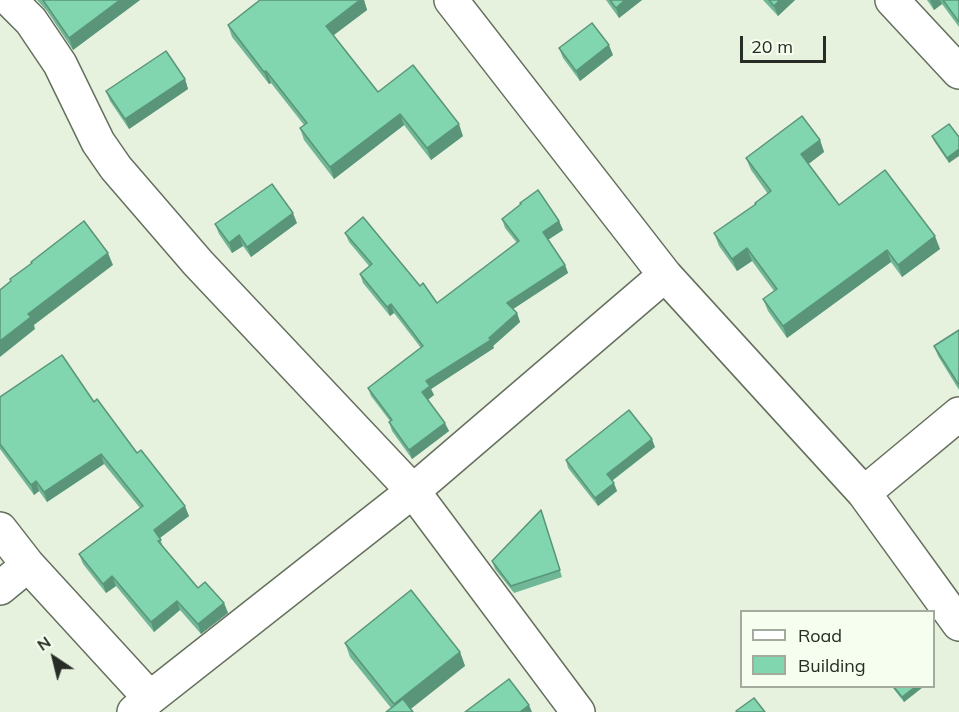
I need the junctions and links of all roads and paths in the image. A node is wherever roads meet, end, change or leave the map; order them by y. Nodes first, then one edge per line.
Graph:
1 (10, 0) edge
2 (451, 0) edge
3 (892, 0) edge
4 (959, 72) edge
5 (665, 275) junction
6 (959, 414) edge
7 (413, 492) junction
8 (864, 493) junction
9 (0, 529) edge
10 (28, 565) junction
11 (0, 588) edge
12 (959, 624) edge
13 (142, 705) edge
14 (579, 712) edge

1 - 7 street
2 - 5 street
3 - 4 street
5 - 7 street
5 - 8 street
6 - 8 street
7 - 13 street
7 - 14 street
8 - 12 street
9 - 10 street
10 - 11 street
10 - 13 street

